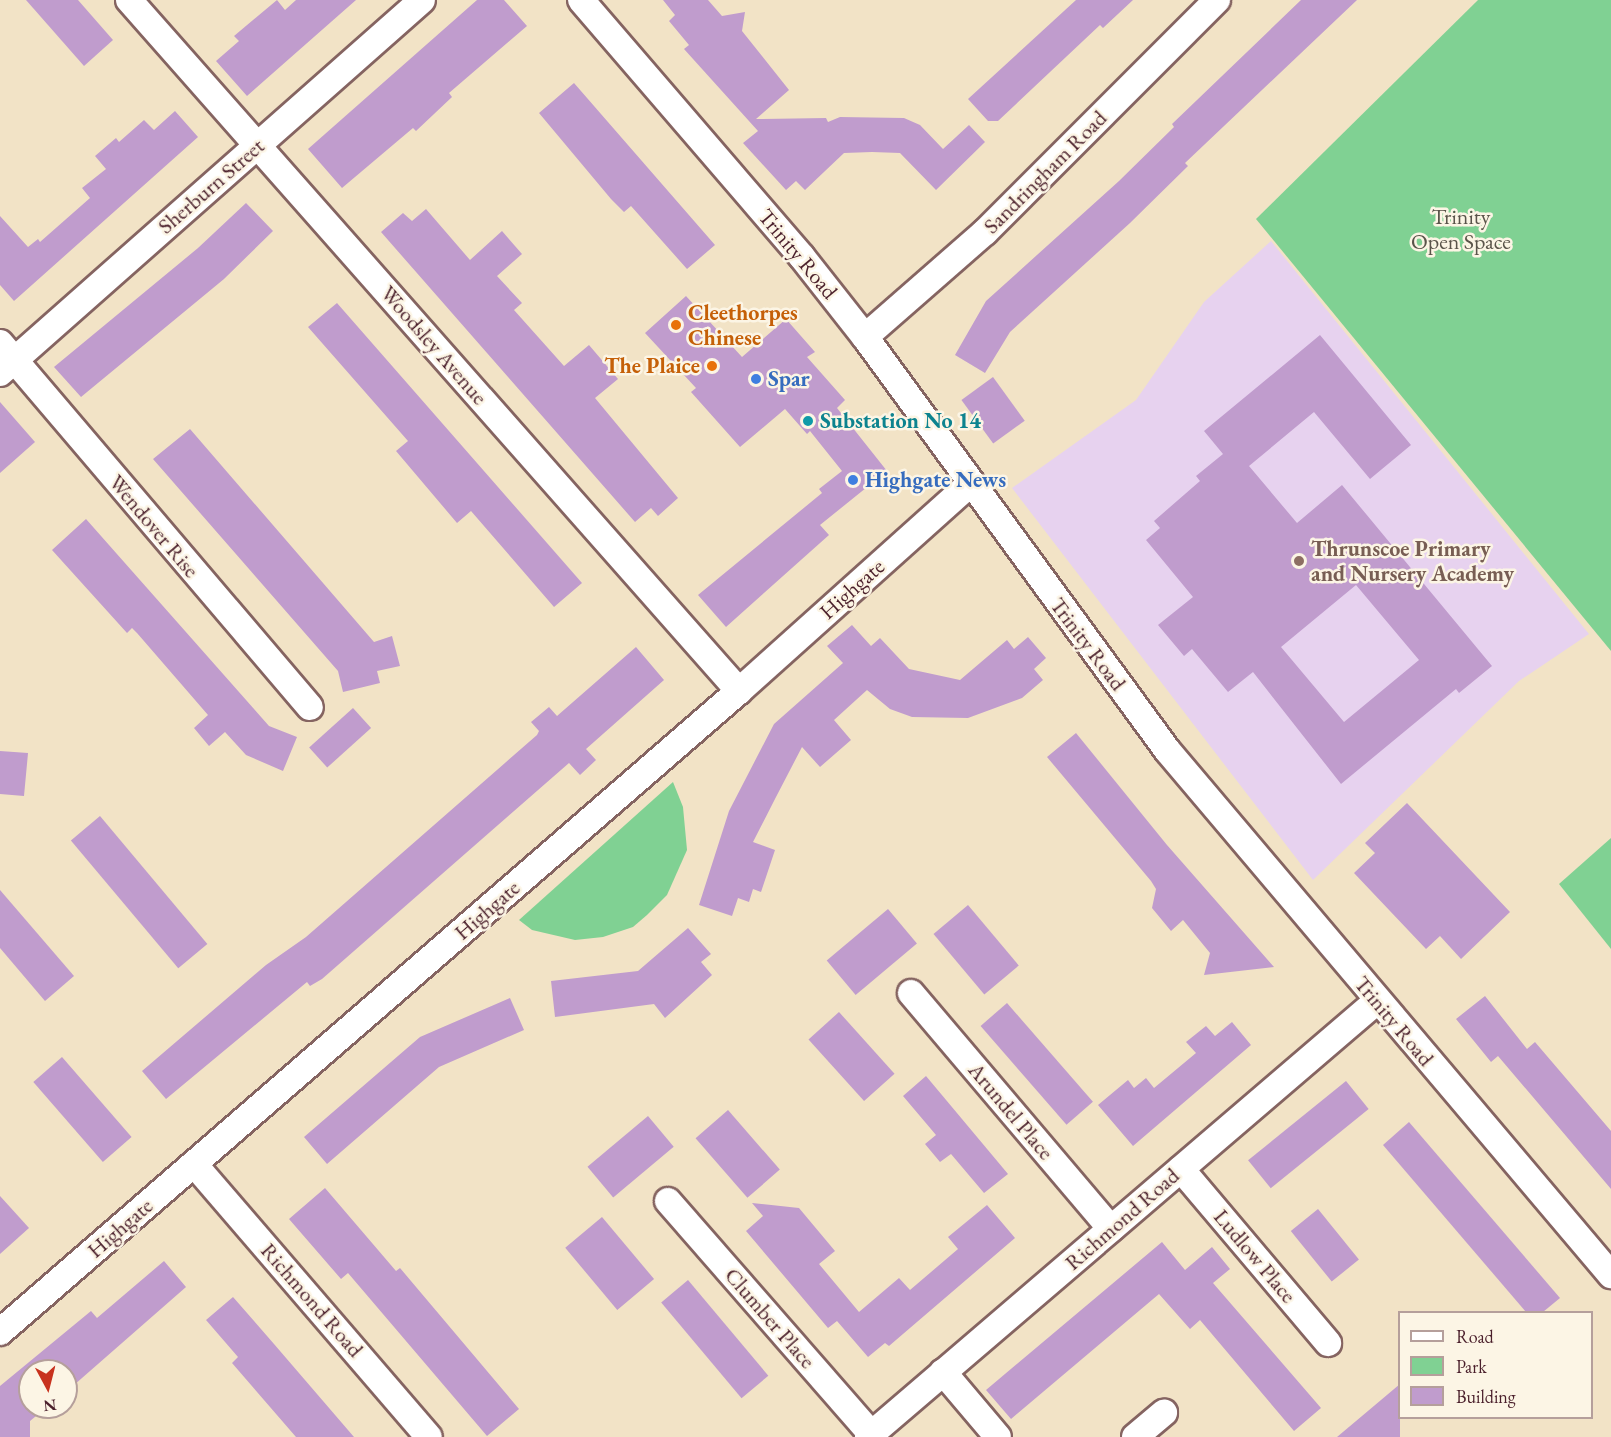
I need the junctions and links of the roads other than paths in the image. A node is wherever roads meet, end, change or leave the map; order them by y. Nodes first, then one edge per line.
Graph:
1 (129, 0) edge
2 (422, 0) edge
3 (581, 0) edge
4 (1217, 0) edge
5 (258, 145) junction
6 (865, 336) junction
7 (5, 359) edge
8 (971, 483) junction
9 (739, 691) junction
10 (310, 707) dead end
11 (911, 993) dead end
12 (1377, 1001) junction
13 (194, 1164) junction
14 (1181, 1169) junction
15 (668, 1201) dead end
16 (1111, 1229) junction
17 (1611, 1275) edge
18 (0, 1332) edge
19 (1328, 1343) dead end
20 (943, 1372) junction
21 (1164, 1413) dead end
22 (870, 1436) edge
23 (429, 1437) edge
24 (998, 1437) edge
25 (1136, 1437) edge

1 - 5 street, Woodsley Avenue
2 - 5 street, Sherburn Street
3 - 6 street, Trinity Road
4 - 6 street, Sandringham Road
5 - 7 street, Sherburn Street
5 - 9 street, Woodsley Avenue
6 - 8 street, Trinity Road
7 - 10 street, Wendover Rise
8 - 9 street, Highgate
8 - 12 street, Trinity Road
9 - 13 street, Highgate
11 - 16 street, Arundel Place
12 - 14 street, Richmond Road
12 - 17 street, Trinity Road
13 - 18 street, Highgate
13 - 23 street, Richmond Road
14 - 16 street, Richmond Road
14 - 19 street, Ludlow Place
15 - 22 street, Clumber Place
16 - 20 street, Richmond Road
20 - 22 street, Richmond Road
20 - 24 street
21 - 25 street

